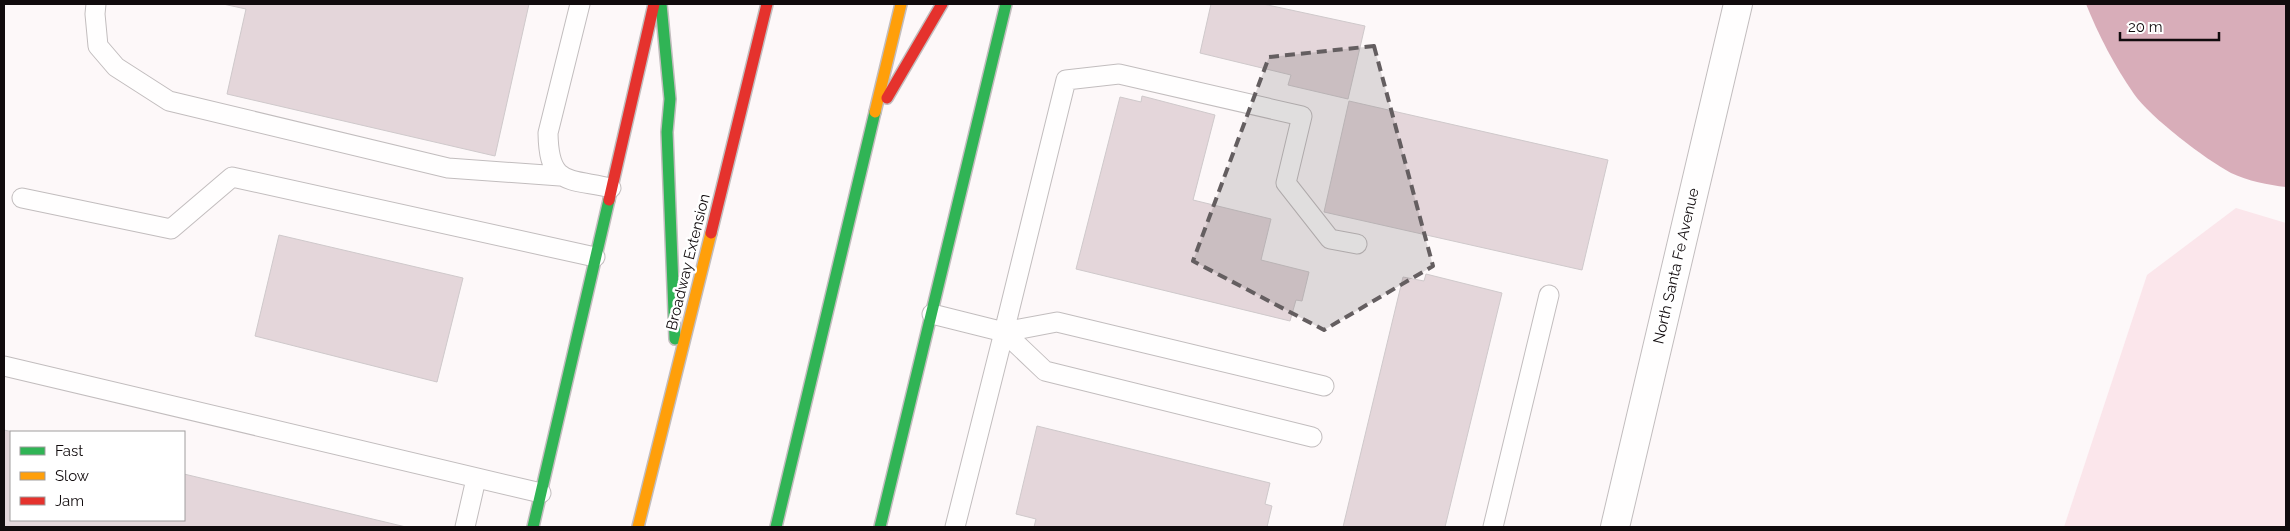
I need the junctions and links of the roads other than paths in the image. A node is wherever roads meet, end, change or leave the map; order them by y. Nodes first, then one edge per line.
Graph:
1 (96, 4) edge
2 (580, 4) edge
3 (654, 4) edge
4 (661, 4) edge
5 (767, 4) edge
6 (901, 4) edge
7 (942, 4) edge
8 (1006, 4) edge
9 (1738, 4) edge
10 (873, 124) junction
11 (560, 176) junction
12 (611, 188) junction
13 (22, 198) dead end
14 (1357, 244) dead end
15 (595, 256) junction
16 (1549, 295) dead end
17 (932, 314) junction
18 (1004, 332) junction
19 (4, 366) edge
20 (676, 370) junction
21 (1324, 386) dead end
22 (1312, 437) dead end
23 (476, 480) junction
24 (540, 493) junction
25 (465, 527) edge
26 (533, 527) edge
27 (638, 527) edge
28 (776, 527) edge
29 (880, 527) edge
30 (955, 527) edge
31 (1493, 527) edge
32 (1615, 527) edge

1 - 11 lane
2 - 11 lane
3 - 12 main road
4 - 20 main road
5 - 20 main road, Broadway Extension
6 - 10 main road
7 - 10 main road
8 - 17 main road
9 - 32 street, North Santa Fe Avenue
10 - 28 main road
11 - 12 lane
12 - 15 main road
13 - 15 lane
14 - 18 lane
15 - 24 main road
16 - 31 lane
17 - 18 lane
17 - 29 main road
18 - 21 lane
18 - 22 lane
18 - 30 lane
19 - 23 lane
20 - 27 main road, Broadway Extension
23 - 24 lane
23 - 25 lane
24 - 26 main road

